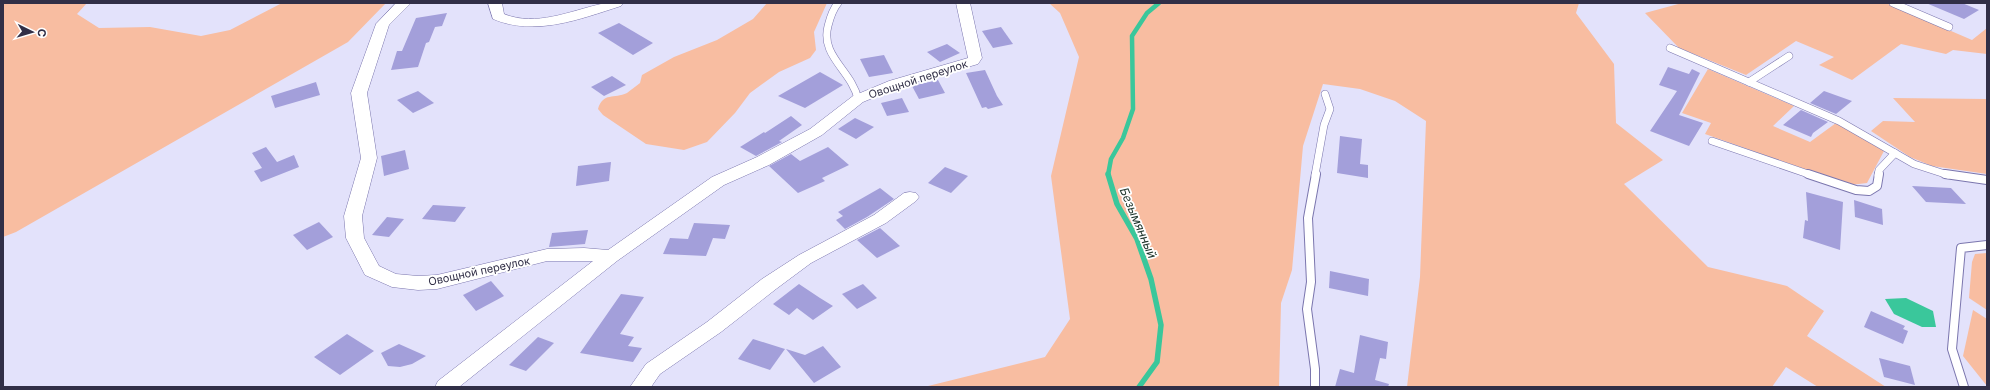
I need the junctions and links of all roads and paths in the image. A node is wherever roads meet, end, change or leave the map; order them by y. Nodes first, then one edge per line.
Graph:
1 (404, 3) edge
2 (494, 3) edge
3 (616, 3) edge
4 (838, 3) edge
5 (963, 3) edge
6 (1893, 3) edge
7 (1949, 27) dead end
8 (1670, 48) dead end
9 (1789, 56) dead end
10 (1749, 82) junction
11 (1325, 94) dead end
12 (858, 99) junction
13 (1712, 141) dead end
14 (1895, 152) junction
15 (1987, 180) edge
16 (910, 197) dead end
17 (1987, 245) edge
18 (611, 257) junction
19 (445, 387) edge
20 (640, 387) edge
21 (1315, 387) edge
22 (1964, 387) edge

1 - 18 street, Овощной переулок
2 - 3 street
4 - 12 lane
5 - 12 street, Овощной переулок
6 - 7 lane
8 - 10 lane
9 - 10 lane
10 - 14 lane
11 - 21 lane
12 - 18 street, Овощной переулок
13 - 14 lane
14 - 15 lane
16 - 20 street
17 - 22 lane
18 - 19 street, Овощной переулок

